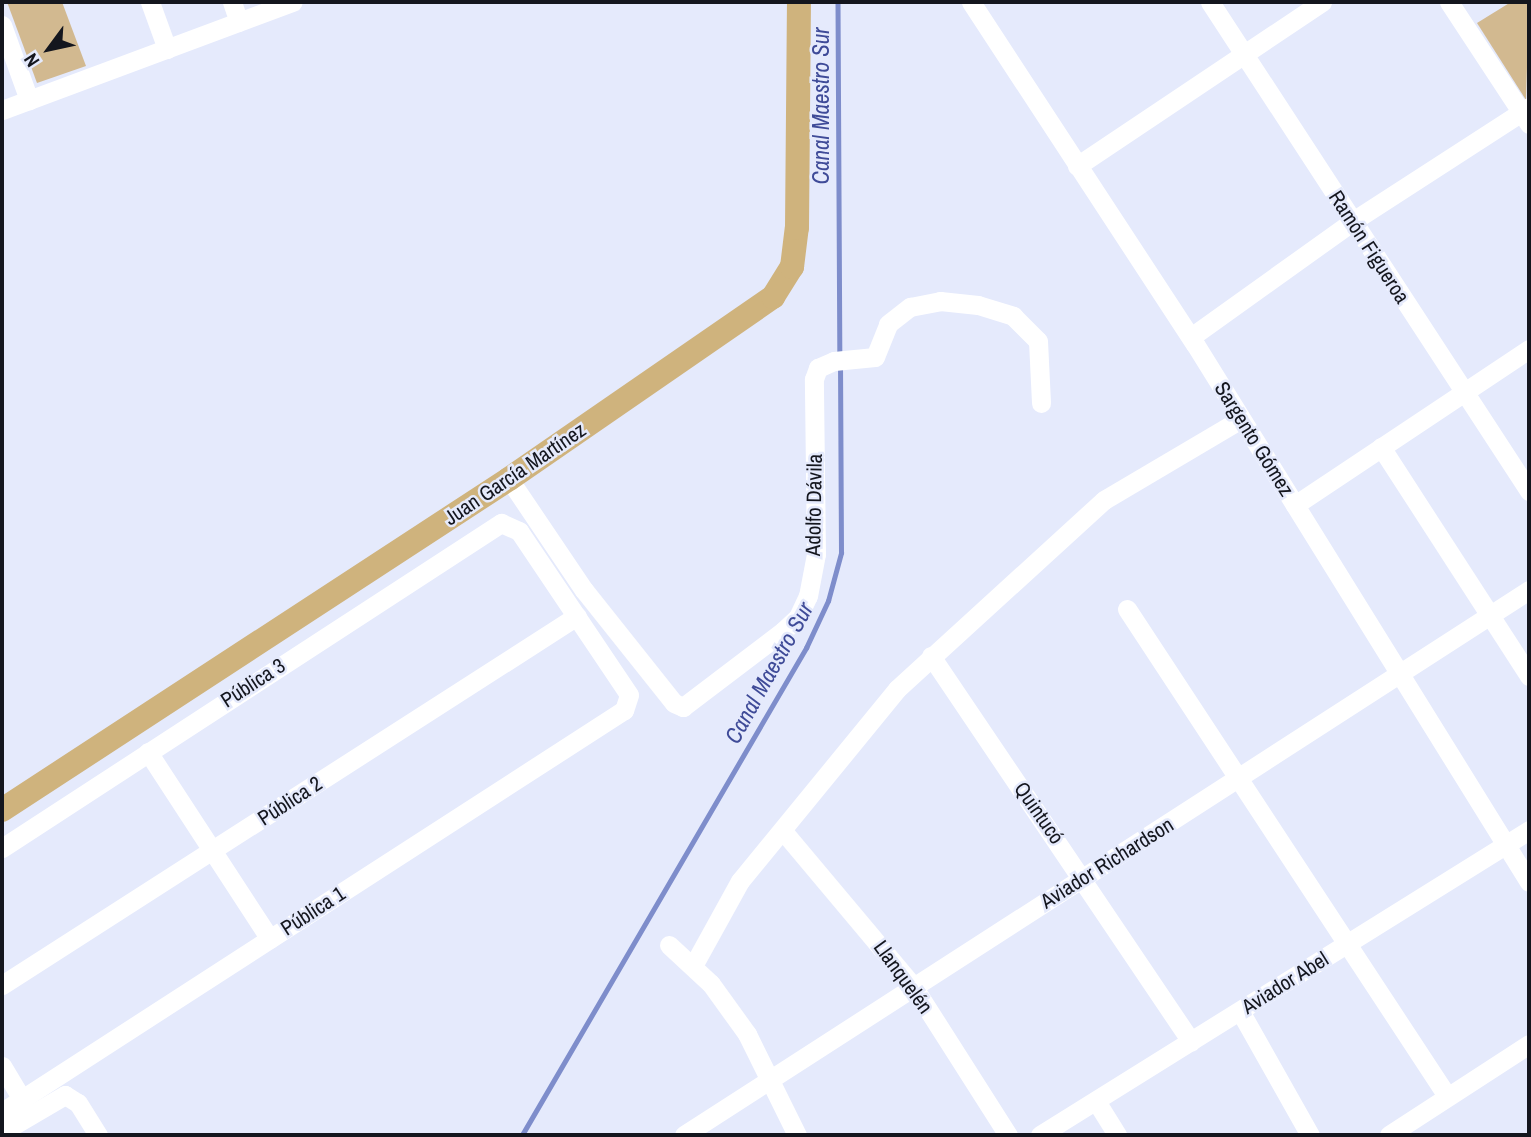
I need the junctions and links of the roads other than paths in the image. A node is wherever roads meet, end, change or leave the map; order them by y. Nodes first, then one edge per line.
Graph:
1 (150, 2) edge
2 (232, 2) edge
3 (293, 2) edge
4 (784, 2) edge
5 (799, 2) edge
6 (1210, 2) edge
7 (1322, 2) edge
8 (1449, 2) edge
9 (977, 4) edge
10 (239, 22) junction
11 (2, 25) edge
12 (167, 48) junction
13 (1243, 53) junction
14 (29, 100) junction
15 (2, 110) edge
16 (1527, 115) edge
17 (1077, 166) junction
18 (1353, 222) junction
19 (1191, 337) junction
20 (1529, 349) edge
21 (1464, 391) junction
22 (1041, 403) dead end
23 (1241, 419) junction
24 (1381, 447) junction
25 (509, 479) junction
26 (1529, 491) edge
27 (1295, 505) junction
28 (1529, 590) edge
29 (1127, 609) dead end
30 (577, 616) junction
31 (1490, 616) junction
32 (931, 656) junction
33 (1398, 675) junction
34 (1529, 676) edge
35 (148, 752) junction
36 (1238, 780) junction
37 (2, 792) edge
38 (2, 810) edge
39 (1529, 830) edge
40 (783, 831) junction
41 (1506, 845) junction
42 (2, 848) edge
43 (212, 850) junction
44 (1083, 878) junction
45 (1529, 882) edge
46 (270, 939) junction
47 (1348, 944) junction
48 (669, 945) dead end
49 (693, 966) junction
50 (2, 985) edge
51 (913, 986) junction
52 (1240, 1011) junction
53 (1191, 1041) junction
54 (1529, 1044) edge
55 (2, 1066) edge
56 (768, 1081) junction
57 (1447, 1096) junction
58 (22, 1099) junction
59 (1096, 1101) junction
60 (2, 1112) edge
61 (2, 1133) edge
62 (98, 1135) edge
63 (684, 1135) edge
64 (797, 1135) edge
65 (1008, 1135) edge
66 (1040, 1135) edge
67 (1117, 1135) edge
68 (1310, 1135) edge
69 (1389, 1135) edge

1 - 12 street
2 - 10 street
3 - 10 street
4 - 37 main road, Juan García Martínez
5 - 25 main road, Juan García Martínez
6 - 13 street, Ramón Figueroa
7 - 13 street
8 - 16 street
9 - 17 street, Sargento Gómez
10 - 12 street
11 - 14 street
12 - 14 street
13 - 17 street
13 - 18 street, Ramón Figueroa
14 - 15 street
16 - 18 street
17 - 19 street, Sargento Gómez
18 - 19 street
18 - 21 street, Ramón Figueroa
19 - 23 street, Sargento Gómez
20 - 21 street
21 - 24 street
21 - 26 street, Ramón Figueroa
22 - 25 street, Adolfo Dávila
23 - 27 street, Sargento Gómez
23 - 32 street
24 - 27 street
24 - 31 street
25 - 38 main road, Juan García Martínez
27 - 33 street, Sargento Gómez
28 - 31 street, Aviador Richardson
29 - 36 street
30 - 35 street, Pública 3
30 - 43 street, Pública 2
30 - 46 street, Pública 1
31 - 33 street, Aviador Richardson
31 - 34 street
32 - 40 street
32 - 44 street, Quintucó
33 - 36 street, Aviador Richardson
33 - 41 street, Sargento Gómez
35 - 42 street, Pública 3
35 - 43 street
36 - 44 street, Aviador Richardson
36 - 47 street
39 - 41 street, Aviador Abel
40 - 49 street
40 - 51 street, Llanquelén
41 - 45 street, Sargento Gómez
41 - 47 street, Aviador Abel
43 - 46 street
43 - 50 street, Pública 2
44 - 51 street, Aviador Richardson
44 - 53 street, Quintucó
46 - 58 street, Pública 1
47 - 52 street, Aviador Abel
47 - 57 street
48 - 49 street
49 - 56 street
51 - 56 street, Aviador Richardson
51 - 65 street, Llanquelén
52 - 53 street, Aviador Abel
52 - 68 street
53 - 59 street, Aviador Abel
54 - 57 street
55 - 58 street
56 - 63 street, Aviador Richardson
56 - 64 street
57 - 69 street
58 - 60 street, Pública 1
59 - 66 street, Aviador Abel
59 - 67 street
61 - 62 street

